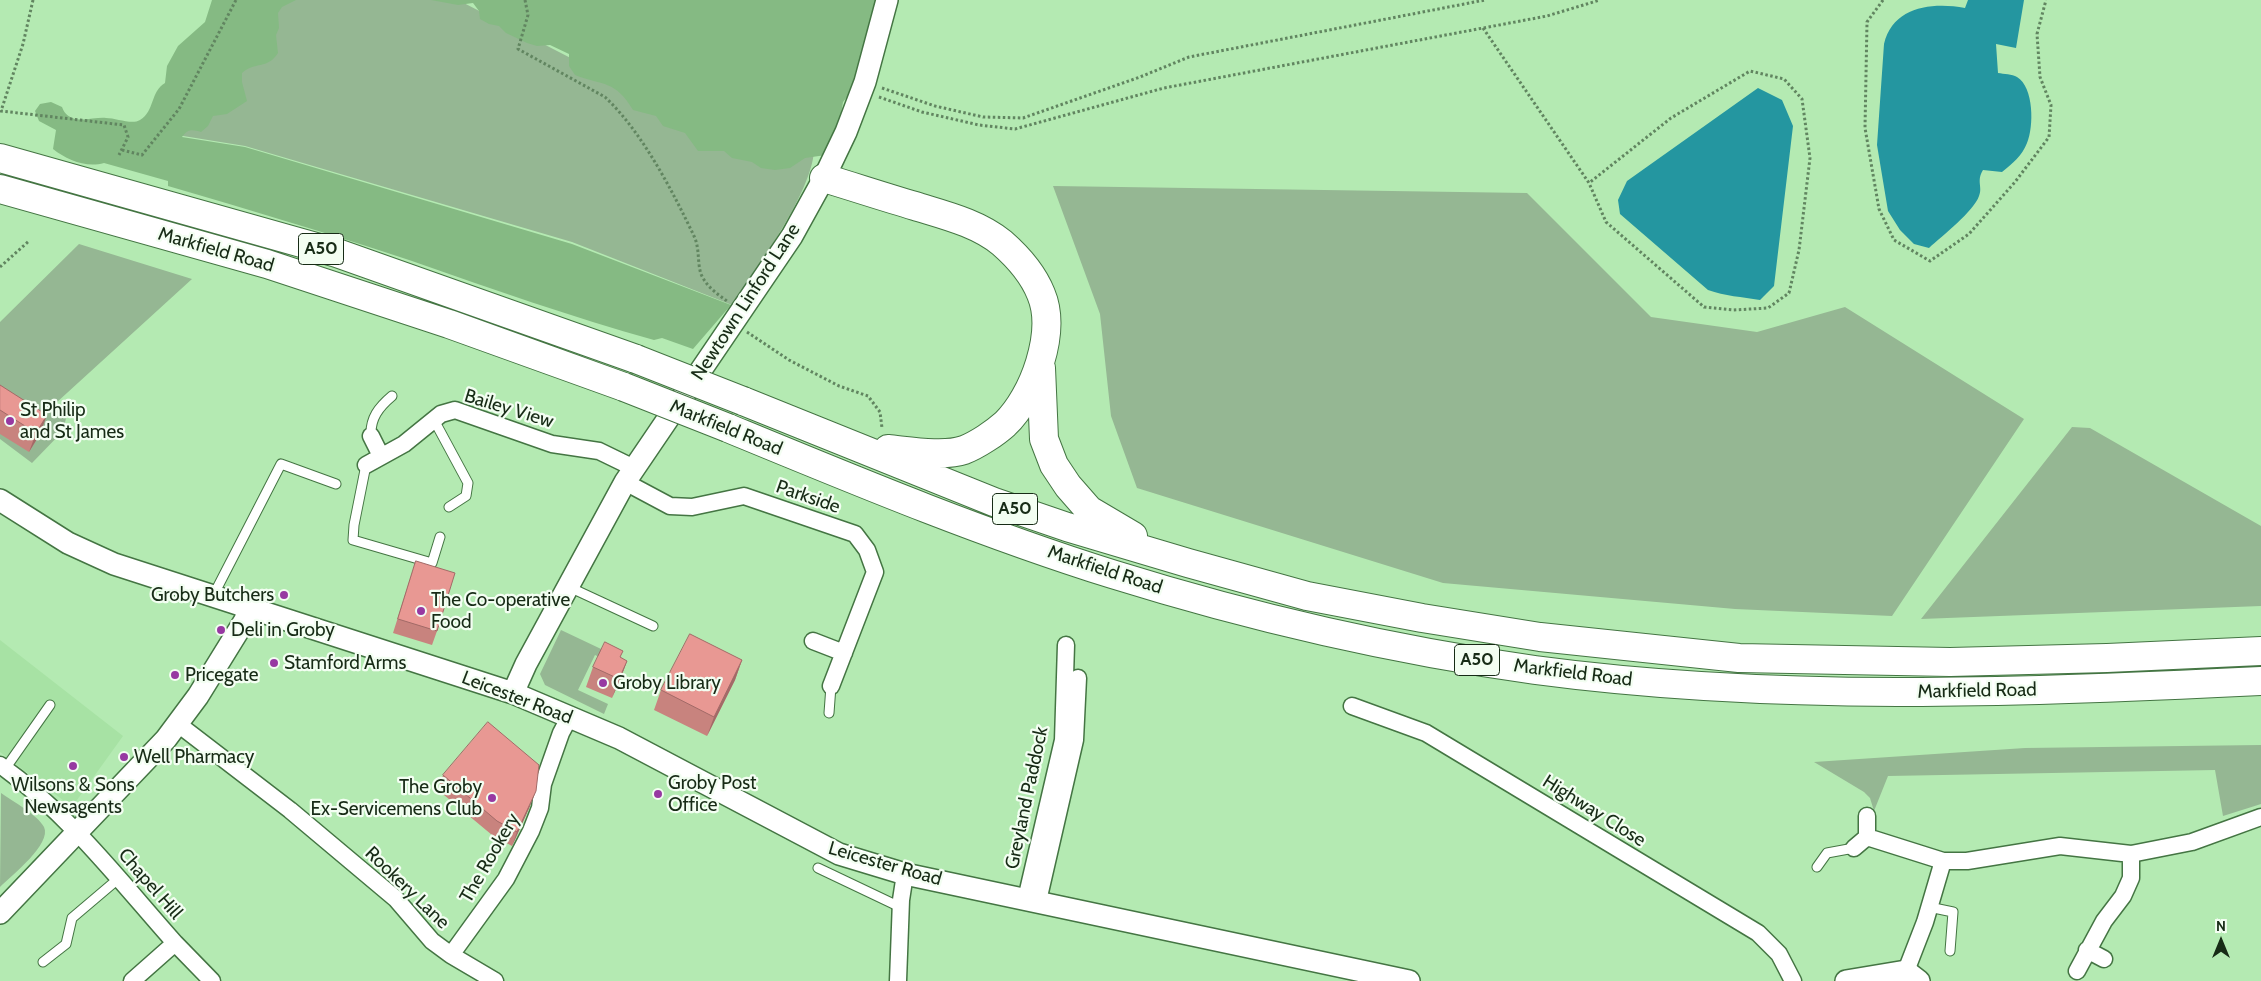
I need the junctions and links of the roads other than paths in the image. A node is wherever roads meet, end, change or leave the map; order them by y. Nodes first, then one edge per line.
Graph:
1 (887, 0) edge
2 (0, 158) edge
3 (824, 178) junction
4 (0, 189) edge
5 (1041, 364) junction
6 (392, 396) dead end
7 (434, 420) junction
8 (371, 436) joint
9 (847, 443) junction
10 (381, 456) junction
11 (366, 465) joint
12 (629, 475) junction
13 (336, 484) dead end
14 (0, 500) edge
15 (449, 507) dead end
16 (440, 537) dead end
17 (1188, 564) junction
18 (568, 587) junction
19 (213, 596) junction
20 (248, 609) junction
21 (653, 626) dead end
22 (813, 641) dead end
23 (1066, 646) dead end
24 (2261, 651) edge
25 (844, 653) junction
26 (1078, 678) dead end
27 (2261, 681) edge
28 (831, 686) joint
29 (513, 693) junction
30 (50, 705) dead end
31 (1352, 706) dead end
32 (828, 713) dead end
33 (569, 718) junction
34 (178, 724) junction
35 (2, 767) edge
36 (1867, 816) dead end
37 (2261, 818) edge
38 (78, 831) junction
39 (1867, 837) junction
40 (1854, 848) joint
41 (2132, 854) junction
42 (1943, 861) junction
43 (1817, 867) dead end
44 (818, 868) dead end
45 (905, 874) junction
46 (118, 879) junction
47 (1032, 900) junction
48 (900, 906) junction
49 (1929, 906) junction
50 (0, 913) edge
51 (175, 943) junction
52 (2087, 950) junction
53 (1950, 951) dead end
54 (451, 955) junction
55 (2104, 959) dead end
56 (43, 962) dead end
57 (1913, 976) edge
58 (2074, 976) edge
59 (132, 981) edge
60 (212, 981) edge
61 (495, 981) edge
62 (898, 981) edge
63 (1409, 981) edge
64 (1792, 981) edge
65 (1846, 981) edge

1 - 3 street, Newtown Linford Lane
2 - 9 highway, Markfield Road / A50, bridge
3 - 5 highway
3 - 12 street, Newtown Linford Lane
4 - 27 highway, Markfield Road / A50, bridge
5 - 9 highway
5 - 17 highway
6 - 8 lane
7 - 10 street, Bailey View
7 - 12 street, Bailey View
7 - 15 lane
8 - 10 street
9 - 17 highway, Markfield Road / A50
10 - 11 street, Bailey View
11 - 16 lane
12 - 18 street, Newtown Linford Lane
12 - 25 street, Parkside
13 - 19 lane
14 - 19 street
17 - 24 highway, Markfield Road / A50
18 - 21 lane
18 - 29 street, Newtown Linford Lane
19 - 20 street
20 - 29 street, Leicester Road
20 - 34 street
22 - 25 street
23 - 47 street, Greyland Paddock
25 - 28 street, Parkside
26 - 47 street
28 - 32 lane
29 - 33 street, Leicester Road
30 - 35 lane
31 - 64 street, Highway Close
33 - 45 street, Leicester Road
33 - 54 street, The Rookery
34 - 38 street
34 - 54 street, Rookery Lane
35 - 38 street, Chapel Hill
36 - 39 street
37 - 41 street
38 - 46 street, Chapel Hill
38 - 50 street
39 - 40 street
39 - 42 street
40 - 43 lane
41 - 42 street
41 - 52 street
42 - 49 street
44 - 48 lane
45 - 47 street, Leicester Road
45 - 48 street
46 - 51 street, Chapel Hill
46 - 56 lane
47 - 63 street, Leicester Road
48 - 62 street
49 - 53 lane
49 - 57 street
51 - 59 street, Chapel Hill
51 - 60 street
52 - 55 street
52 - 58 street
54 - 61 street, Rookery Lane
57 - 65 street

